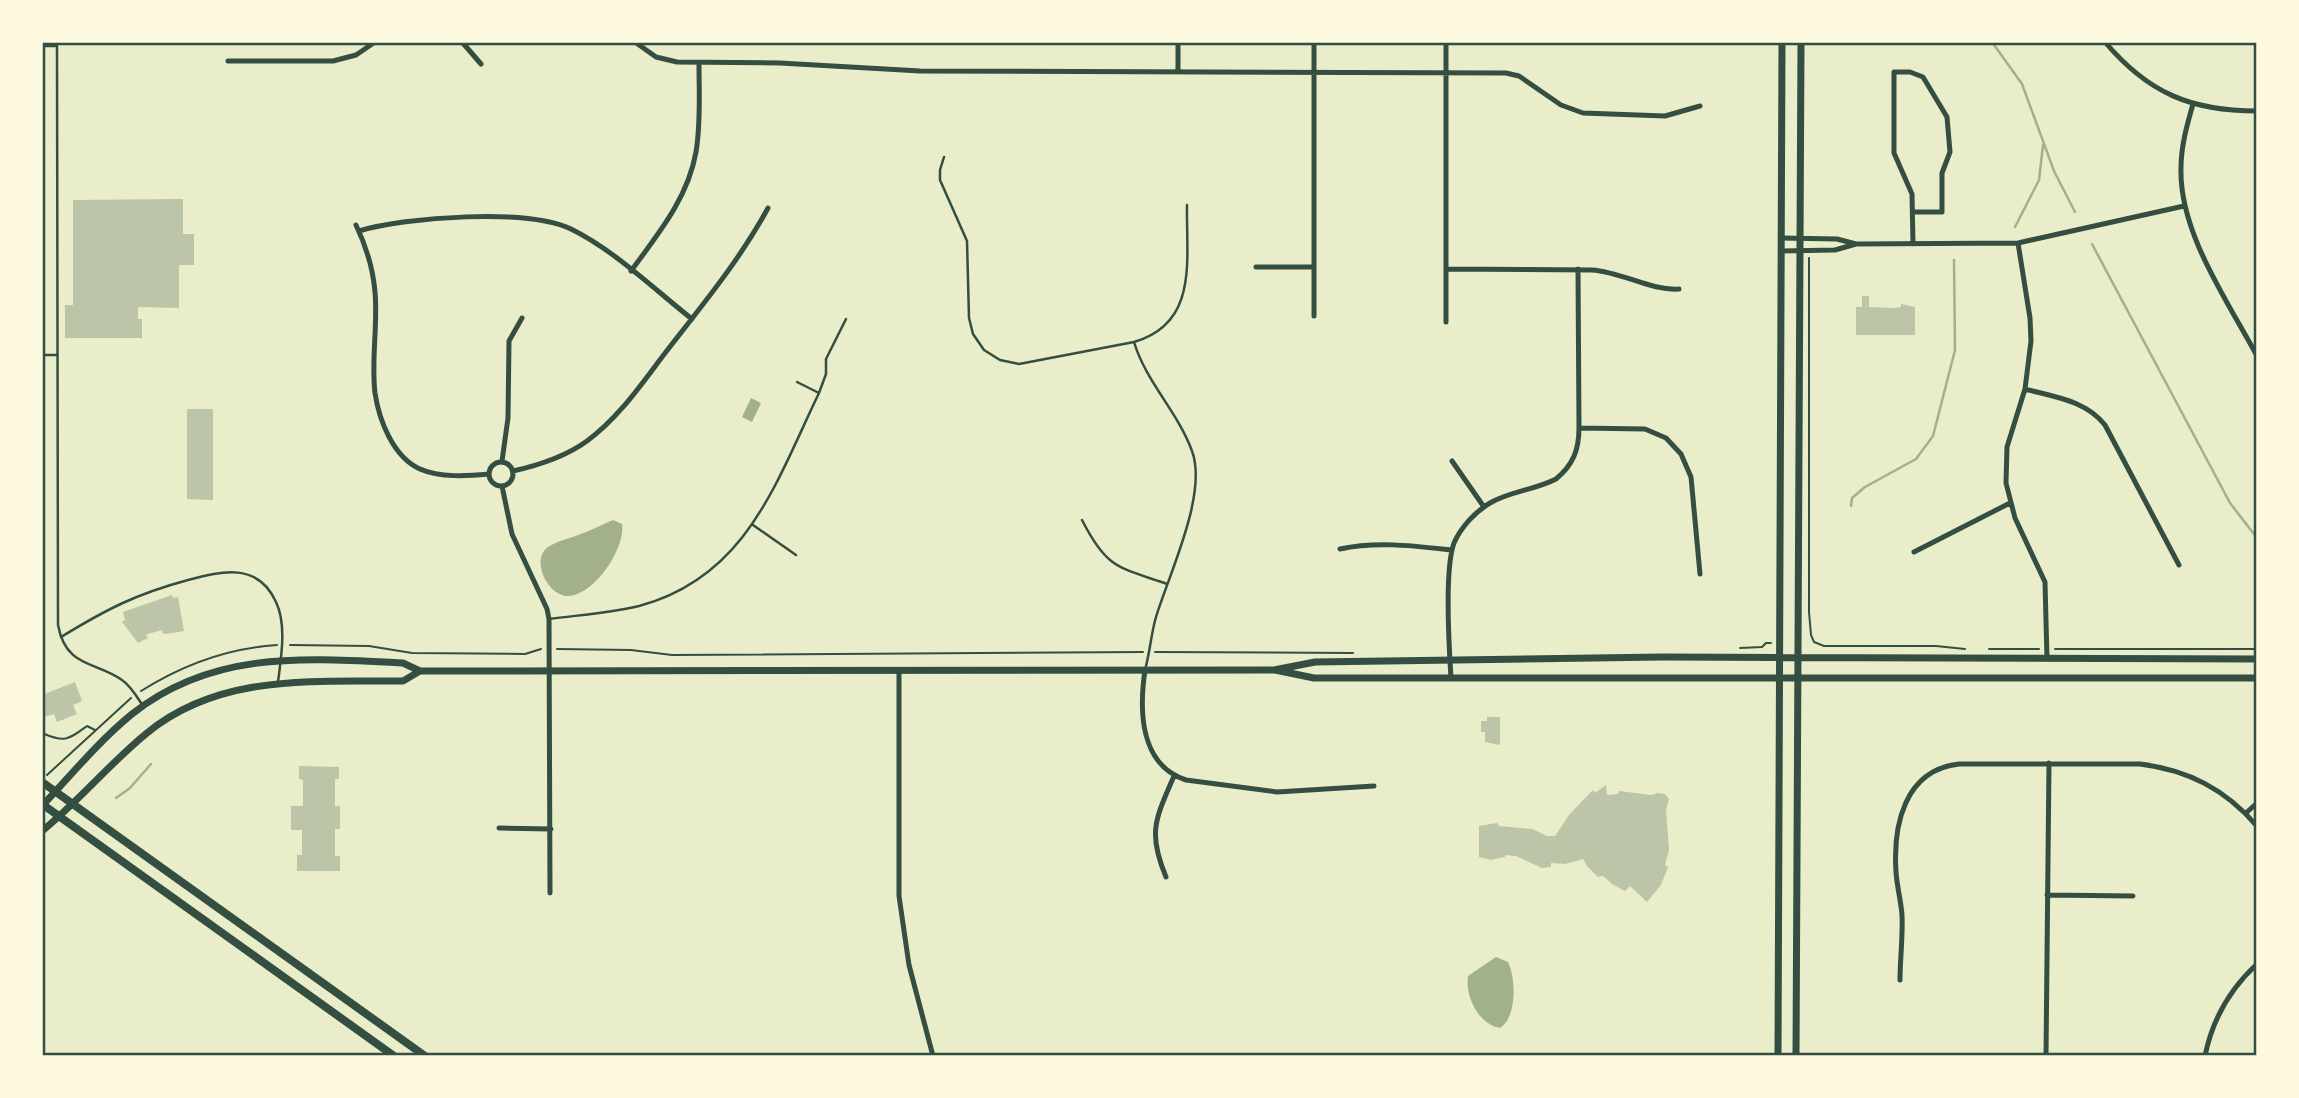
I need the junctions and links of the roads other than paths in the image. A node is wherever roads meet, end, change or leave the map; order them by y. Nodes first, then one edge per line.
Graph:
1 (375, 42) edge
2 (462, 42) edge
3 (635, 42) edge
4 (1178, 42) edge
5 (1314, 42) edge
6 (1446, 42) edge
7 (1782, 42) edge
8 (1801, 42) edge
9 (2105, 42) edge
10 (42, 46) edge
11 (228, 61) dead end
12 (481, 64) dead end
13 (699, 64) junction
14 (1178, 72) junction
15 (1314, 72) junction
16 (1446, 73) junction
17 (2193, 104) junction
18 (1700, 106) dead end
19 (2257, 111) edge
20 (944, 157) dead end
21 (1187, 205) dead end
22 (2184, 206) junction
23 (768, 208) dead end
24 (1913, 212) junction
25 (1800, 238) junction
26 (1781, 239) junction
27 (2018, 243) junction
28 (1856, 244) junction
29 (1913, 244) junction
30 (1781, 251) junction
31 (1800, 251) junction
32 (1256, 267) dead end
33 (1314, 267) junction
34 (1446, 269) junction
35 (1578, 269) junction
36 (631, 271) junction
37 (1679, 289) dead end
38 (1314, 316) dead end
39 (522, 318) dead end
40 (692, 319) junction
41 (846, 319) dead end
42 (1446, 322) dead end
43 (1134, 342) junction
44 (42, 355) edge
45 (57, 355) junction
46 (2257, 356) edge
47 (797, 382) dead end
48 (2025, 389) junction
49 (819, 393) junction
50 (1579, 428) junction
51 (502, 461) junction
52 (1451, 461) dead end
53 (513, 471) junction
54 (489, 474) junction
55 (502, 486) junction
56 (2010, 503) junction
57 (1485, 507) junction
58 (1082, 520) dead end
59 (753, 525) junction
60 (1340, 549) dead end
61 (1452, 550) junction
62 (1914, 552) dead end
63 (796, 555) dead end
64 (2179, 565) dead end
65 (1700, 573) dead end
66 (1167, 584) junction
67 (549, 620) junction
68 (61, 637) junction
69 (1781, 658) junction
70 (1799, 658) junction
71 (2047, 659) junction
72 (2257, 659) edge
73 (281, 660) junction
74 (1450, 661) junction
75 (1145, 670) junction
76 (1274, 670) junction
77 (420, 671) junction
78 (551, 671) junction
79 (899, 671) junction
80 (1451, 678) junction
81 (2257, 678) edge
82 (1781, 679) junction
83 (1799, 679) junction
84 (278, 683) junction
85 (143, 706) junction
86 (2049, 764) junction
87 (1174, 776) junction
88 (42, 782) edge
89 (1374, 786) dead end
90 (55, 792) junction
91 (2257, 803) edge
92 (72, 804) junction
93 (42, 805) edge
94 (2246, 813) junction
95 (59, 816) junction
96 (2257, 826) edge
97 (499, 828) dead end
98 (551, 829) junction
99 (42, 831) edge
100 (1166, 877) dead end
101 (550, 893) dead end
102 (2048, 895) junction
103 (2133, 896) dead end
104 (2257, 964) edge
105 (1899, 980) dead end
106 (394, 1056) edge
107 (425, 1056) edge
108 (933, 1056) edge
109 (1778, 1056) edge
110 (1796, 1056) edge
111 (2046, 1056) edge
112 (2205, 1056) edge

1 - 11 street
2 - 12 street
3 - 13 street
4 - 14 street
5 - 15 street
6 - 16 street
7 - 26 main road
8 - 25 main road
9 - 17 street
10 - 45 lane
13 - 14 street
13 - 36 street
14 - 15 street
15 - 16 street
15 - 33 street
16 - 18 street
16 - 34 street
17 - 19 street
17 - 22 street
20 - 43 lane
21 - 43 lane
22 - 27 street
22 - 46 street
23 - 40 street
24 - 24 street
24 - 29 street
25 - 26 street
25 - 28 street
25 - 31 main road
26 - 30 main road
27 - 29 street
27 - 48 street
28 - 29 street
28 - 31 street
30 - 31 street
30 - 69 main road
31 - 70 main road
32 - 33 street
33 - 38 street
34 - 35 street
34 - 42 street
35 - 37 street
35 - 50 street
36 - 40 street
36 - 54 street
39 - 51 street
40 - 53 street
41 - 49 lane
43 - 66 lane
44 - 45 lane
45 - 68 lane
47 - 49 lane
48 - 56 street
48 - 64 street
49 - 59 lane
50 - 57 street
50 - 65 street
51 - 53 street
51 - 54 street
52 - 57 street
53 - 55 street
54 - 55 street
55 - 67 street
56 - 62 street
56 - 71 street
57 - 61 street
58 - 66 lane
59 - 63 lane
59 - 67 lane
60 - 61 street
61 - 74 street
66 - 75 lane
67 - 78 street
68 - 73 lane
68 - 85 lane
69 - 70 main road
69 - 74 main road
69 - 82 main road
70 - 71 main road
70 - 83 main road
71 - 72 main road
73 - 77 main road
73 - 84 lane
73 - 85 main road
74 - 76 main road
74 - 80 street
75 - 76 main road
75 - 79 main road
75 - 87 street
76 - 80 main road
77 - 78 main road
77 - 84 main road
78 - 79 main road
78 - 98 street
79 - 108 street
80 - 82 main road
81 - 83 main road
82 - 83 main road
82 - 109 main road
83 - 110 main road
84 - 92 main road
85 - 90 main road
86 - 94 street
86 - 102 street
86 - 105 street
87 - 89 street
87 - 100 street
88 - 90 main road
90 - 92 main road
90 - 93 main road
91 - 94 street
92 - 95 main road
92 - 107 main road
93 - 95 main road
94 - 96 street
95 - 99 main road
95 - 106 main road
97 - 98 street
98 - 101 street
102 - 103 street
102 - 111 street
104 - 112 street

